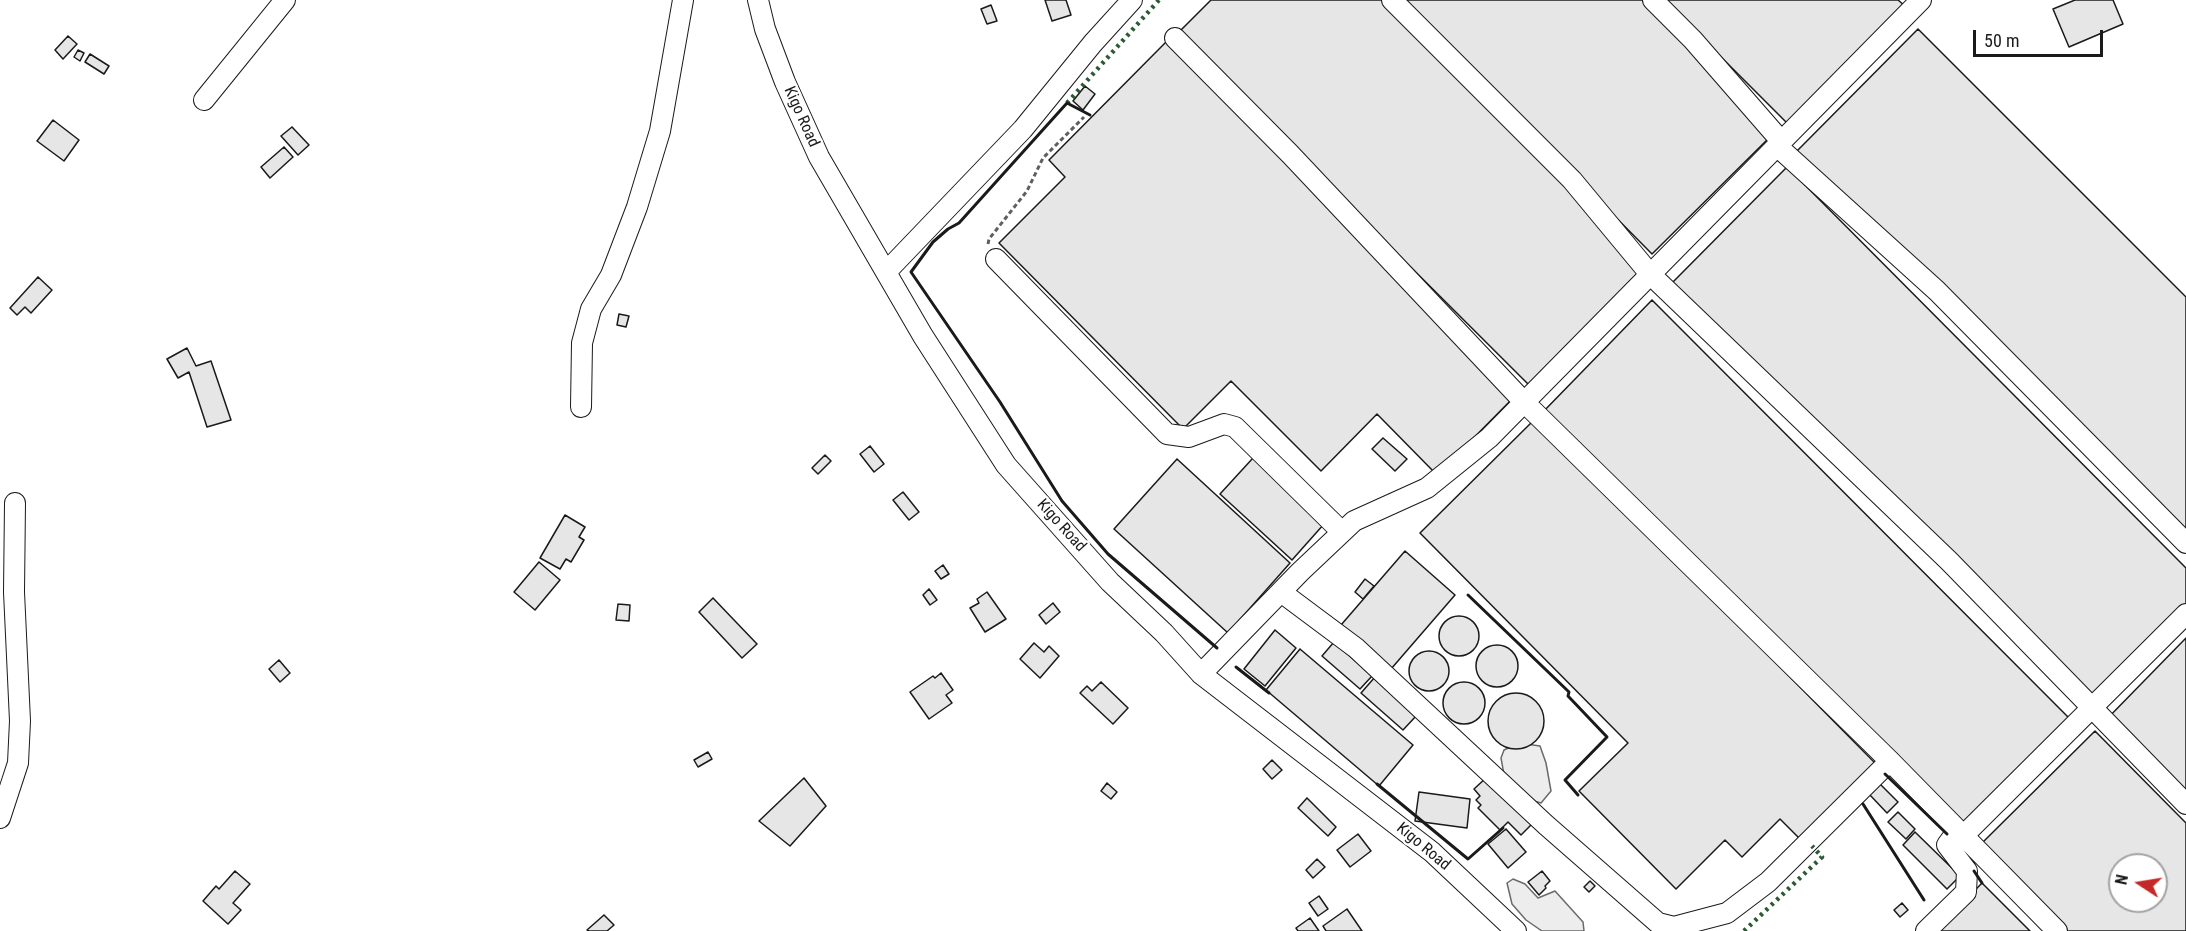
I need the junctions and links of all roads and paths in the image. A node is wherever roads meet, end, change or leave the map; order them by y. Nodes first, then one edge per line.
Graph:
1 (285, 0) edge
2 (683, 0) edge
3 (758, 0) edge
4 (1132, 0) edge
5 (1392, 0) edge
6 (1653, 0) edge
7 (1921, 0) edge
8 (1175, 38) dead end
9 (204, 100) dead end
10 (1084, 117) dead end
11 (1779, 144) junction
12 (996, 259) joint
13 (886, 272) junction
14 (1650, 274) junction
15 (1524, 402) junction
16 (581, 407) dead end
17 (15, 503) dead end
18 (1342, 532) junction
19 (2186, 543) edge
20 (1281, 592) junction
21 (2186, 614) edge
22 (1201, 674) junction
23 (2092, 708) junction
24 (1890, 761) junction
25 (2186, 804) edge
26 (0, 818) edge
27 (1960, 833) junction
28 (1516, 931) edge
29 (1926, 931) edge
30 (2057, 931) edge

1 - 9 street
2 - 16 street
3 - 13 street, Kigo Road
4 - 13 street
5 - 14 street
6 - 11 street
7 - 11 street
8 - 15 street
10 - 12 path
11 - 14 street
11 - 19 street
12 - 18 street
13 - 22 street, Kigo Road
14 - 15 street
14 - 23 street
15 - 18 street
15 - 24 street
17 - 26 street
18 - 20 street
20 - 22 street
20 - 24 street
21 - 23 street
22 - 28 street, Kigo Road
23 - 25 street
23 - 27 street
24 - 27 street
27 - 29 street
27 - 30 street

